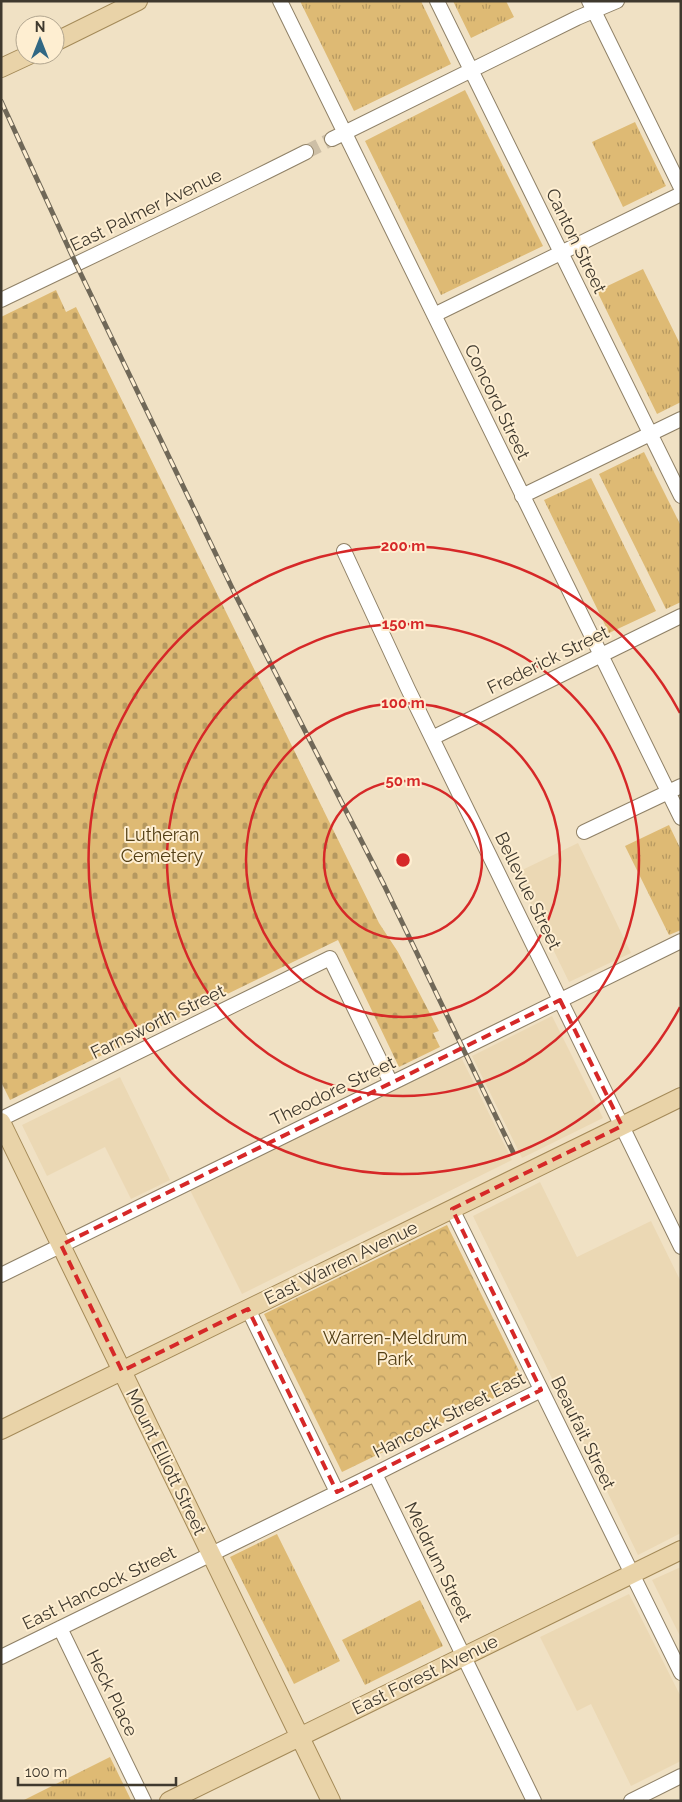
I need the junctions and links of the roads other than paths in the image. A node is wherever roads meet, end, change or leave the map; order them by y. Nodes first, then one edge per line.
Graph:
1 (138, 1) edge
2 (280, 1) edge
3 (437, 1) edge
4 (617, 1) edge
5 (592, 6) edge
6 (65, 37) edge
7 (15, 61) edge
8 (1, 68) edge
9 (472, 71) junction
10 (339, 136) junction
11 (306, 152) tunnel mouth
12 (681, 188) edge
13 (681, 194) edge
14 (560, 253) junction
15 (1, 300) edge
16 (434, 315) junction
17 (681, 419) edge
18 (651, 434) junction
19 (522, 496) junction
20 (681, 496) edge
21 (344, 551) dead end
22 (681, 616) edge
23 (601, 656) junction
24 (432, 738) junction
25 (681, 786) edge
26 (668, 792) junction
27 (681, 818) edge
28 (584, 832) dead end
29 (681, 941) edge
30 (560, 1000) junction
31 (391, 1083) junction
32 (681, 1097) edge
33 (1, 1120) edge
34 (622, 1126) junction
35 (452, 1209) junction
36 (61, 1245) junction
37 (681, 1247) edge
38 (1, 1274) edge
39 (248, 1309) junction
40 (122, 1371) junction
41 (541, 1390) junction
42 (1, 1430) edge
43 (375, 1474) junction
44 (337, 1492) junction
45 (681, 1550) edge
46 (211, 1554) junction
47 (632, 1574) junction
48 (60, 1628) junction
49 (464, 1656) junction
50 (1, 1657) edge
51 (681, 1674) edge
52 (300, 1736) junction
53 (681, 1776) edge
54 (144, 1801) edge
55 (169, 1801) edge
56 (331, 1801) edge
57 (534, 1801) edge
58 (631, 1801) edge

1 - 6 main road
2 - 10 street, Concord Street
3 - 9 street, Canton Street
4 - 5 street
5 - 9 street
5 - 12 street
7 - 8 main road
9 - 10 street
9 - 14 street, Canton Street
10 - 16 street, Concord Street
11 - 15 street, East Palmer Avenue
13 - 14 street
14 - 16 street
14 - 18 street, Canton Street
16 - 19 street, Concord Street
17 - 18 street
18 - 19 street
18 - 20 street, Canton Street
19 - 23 street, Concord Street
21 - 24 street, Bellevue Street
22 - 23 street, Frederick Street
23 - 24 street, Frederick Street
23 - 26 street, Concord Street
24 - 30 street, Bellevue Street
25 - 26 street
26 - 27 street, Concord Street
26 - 28 street
29 - 30 street, Theodore Street
30 - 31 street, Theodore Street
30 - 34 street, Bellevue Street
31 - 33 street, Farnsworth Street
31 - 36 street, Theodore Street
32 - 34 main road, East Warren Avenue
33 - 36 main road, Mount Elliott Street
34 - 35 main road, East Warren Avenue
34 - 37 street, Bellevue Street
35 - 39 main road, East Warren Avenue
35 - 41 street, Beaufait Street
36 - 38 street, Theodore Street
36 - 40 main road, Mount Elliott Street
39 - 40 main road, East Warren Avenue
39 - 44 street
40 - 42 main road, East Warren Avenue
40 - 46 main road, Mount Elliott Street
41 - 43 street, Hancock Street East
41 - 47 street, Beaufait Street
43 - 44 street, East Hancock Street
43 - 49 street, Meldrum Street
44 - 46 street, East Hancock Street
45 - 47 main road, East Forest Avenue
46 - 48 street, East Hancock Street
46 - 52 main road, Mount Elliott Street
47 - 49 main road, East Forest Avenue
47 - 51 street, Beaufait Street
48 - 50 street, East Hancock Street
48 - 54 street, Heck Place
49 - 52 main road, East Forest Avenue
49 - 57 street, Meldrum Street
52 - 55 main road, East Forest Avenue
52 - 56 main road, Mount Elliott Street
53 - 58 street

